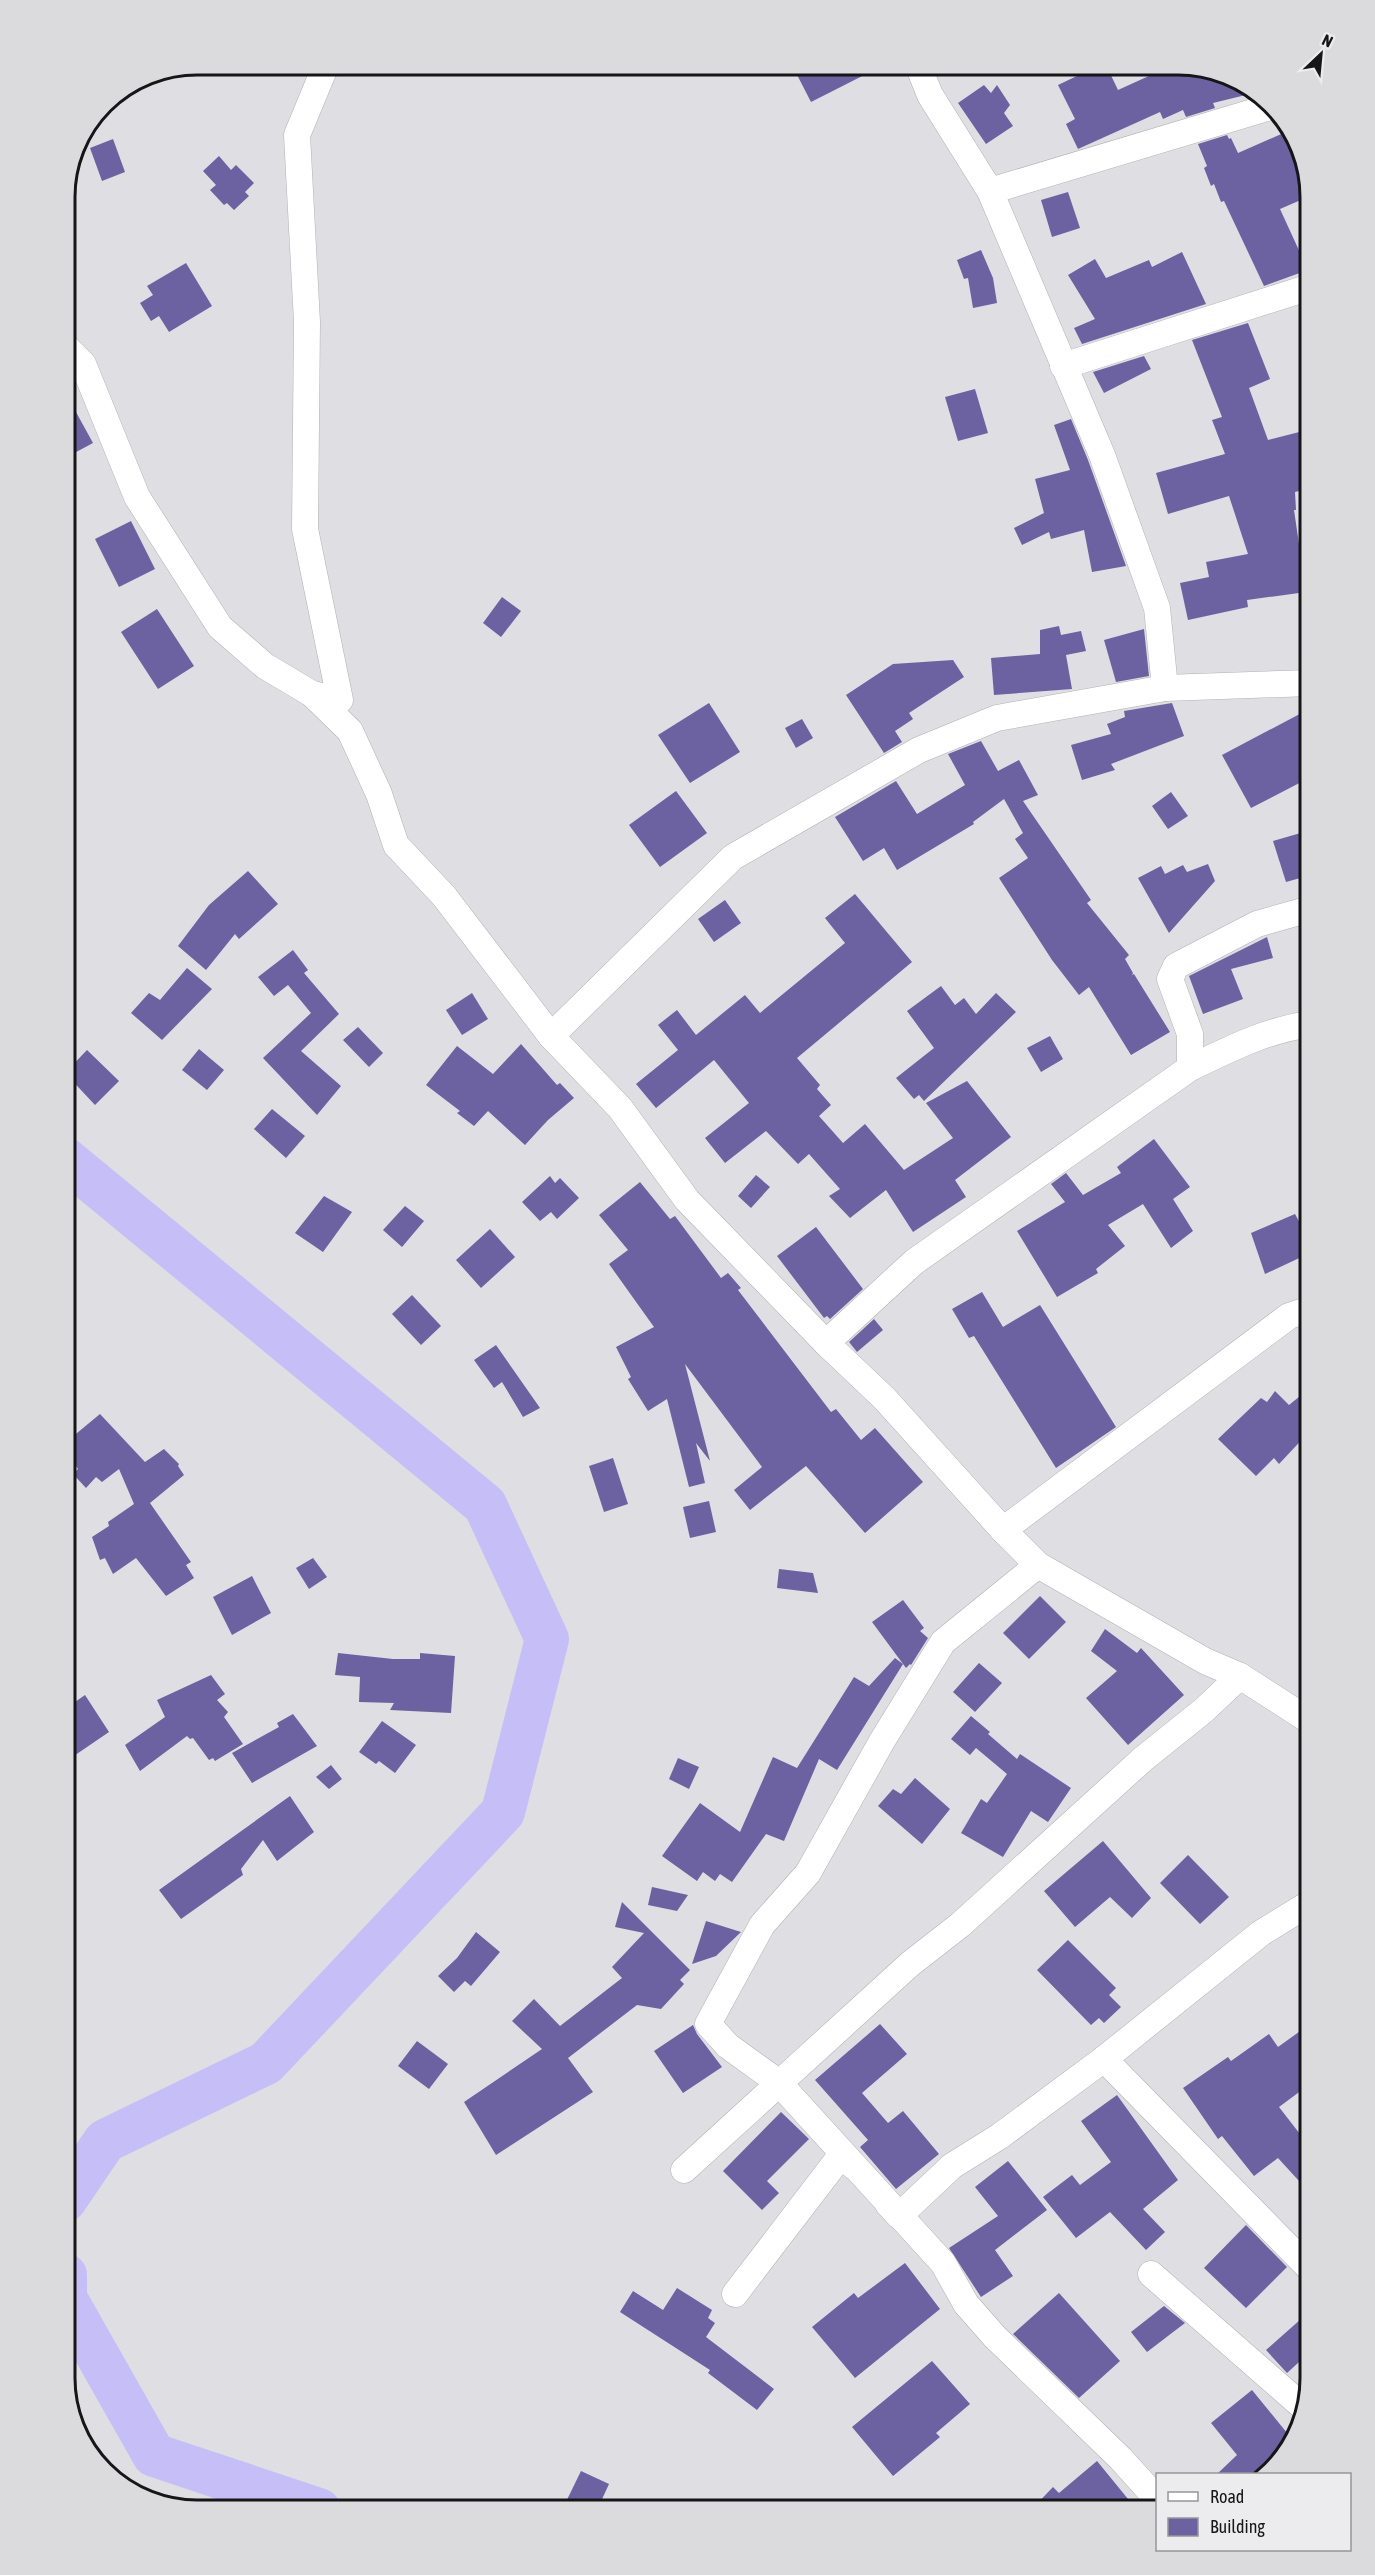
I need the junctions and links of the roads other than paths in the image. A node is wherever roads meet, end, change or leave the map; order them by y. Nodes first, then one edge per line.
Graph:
1 (322, 75) edge
2 (922, 75) edge
3 (1262, 109) edge
4 (990, 191) junction
5 (1300, 291) edge
6 (75, 356) edge
7 (1063, 366) junction
8 (1300, 684) edge
9 (1165, 688) junction
10 (312, 694) junction
11 (1300, 912) edge
12 (1300, 1026) edge
13 (551, 1036) junction
14 (1190, 1068) junction
15 (1300, 1312) edge
16 (826, 1343) junction
17 (1003, 1530) junction
18 (1038, 1564) junction
19 (1240, 1676) junction
20 (1300, 1714) edge
21 (1300, 1910) edge
22 (1104, 2058) junction
23 (778, 2082) junction
24 (842, 2154) junction
25 (684, 2170) dead end
26 (899, 2216) junction
27 (1300, 2258) edge
28 (1151, 2274) dead end
29 (735, 2294) dead end
30 (1298, 2402) edge
31 (1156, 2498) edge

1 - 10 street
2 - 4 street
3 - 4 street
4 - 7 street
5 - 7 street
6 - 10 street
7 - 9 street
8 - 9 street
9 - 13 street
10 - 13 street
11 - 14 street
12 - 14 street
13 - 16 street
14 - 16 street
15 - 17 street
16 - 17 street
17 - 18 street
18 - 19 street
18 - 23 street
19 - 20 street
19 - 23 street
21 - 22 street
22 - 26 street
22 - 27 street
23 - 24 street
23 - 25 street
24 - 26 street
24 - 29 street
26 - 31 street
28 - 30 street

